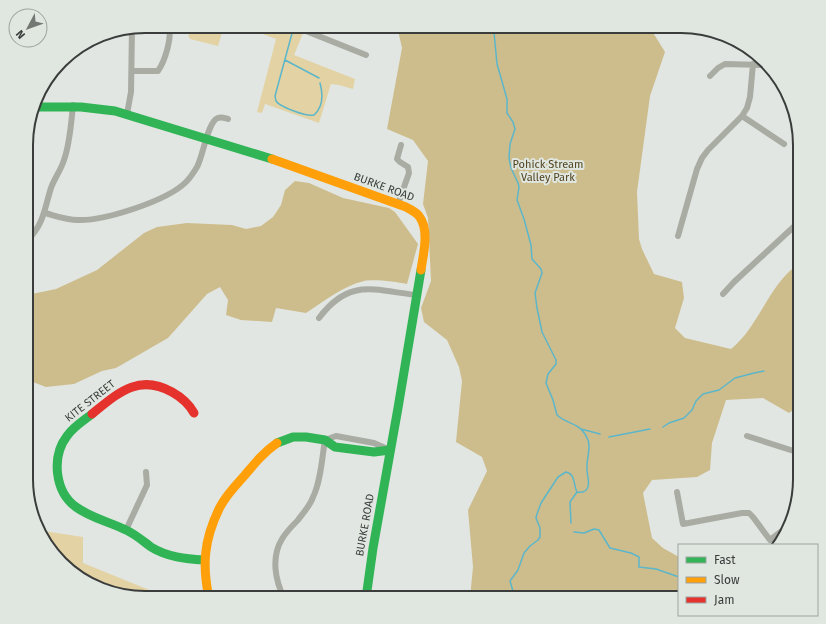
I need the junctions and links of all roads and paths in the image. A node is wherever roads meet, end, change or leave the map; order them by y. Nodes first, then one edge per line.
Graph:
1 (171, 33) edge
2 (311, 33) edge
3 (132, 34) edge
4 (366, 55) dead end
5 (753, 64) junction
6 (758, 64) edge
7 (132, 71) junction
8 (710, 76) dead end
9 (72, 105) junction
10 (40, 107) edge
11 (127, 114) junction
12 (742, 116) junction
13 (228, 119) dead end
14 (207, 139) junction
15 (784, 144) dead end
16 (401, 146) dead end
17 (398, 204) junction
18 (45, 212) junction
19 (793, 227) edge
20 (33, 233) edge
21 (678, 236) dead end
22 (723, 294) dead end
23 (416, 295) junction
24 (319, 318) dead end
25 (194, 413) dead end
26 (747, 436) dead end
27 (325, 440) junction
28 (390, 450) junction
29 (793, 451) edge
30 (146, 472) dead end
31 (677, 492) dead end
32 (126, 530) junction
33 (778, 534) edge
34 (204, 560) junction
35 (207, 591) edge
36 (281, 591) edge
37 (367, 591) edge

1 - 7 street
2 - 4 street
3 - 7 street
5 - 6 street
5 - 8 street
5 - 12 street
7 - 11 street
9 - 10 street, BURKE ROAD
9 - 11 street, BURKE ROAD
9 - 18 street
11 - 14 street, BURKE ROAD
12 - 15 street
12 - 21 street
13 - 14 street
14 - 17 street, BURKE ROAD
14 - 18 street
16 - 17 street
17 - 23 street, BURKE ROAD
18 - 20 street
19 - 22 street
23 - 24 street
23 - 28 street, BURKE ROAD
25 - 32 street, KITE STREET
26 - 29 street
27 - 28 street
27 - 34 street
27 - 36 street
28 - 37 street, BURKE ROAD
30 - 32 street
31 - 33 street
32 - 34 street, KITE STREET
34 - 35 street

